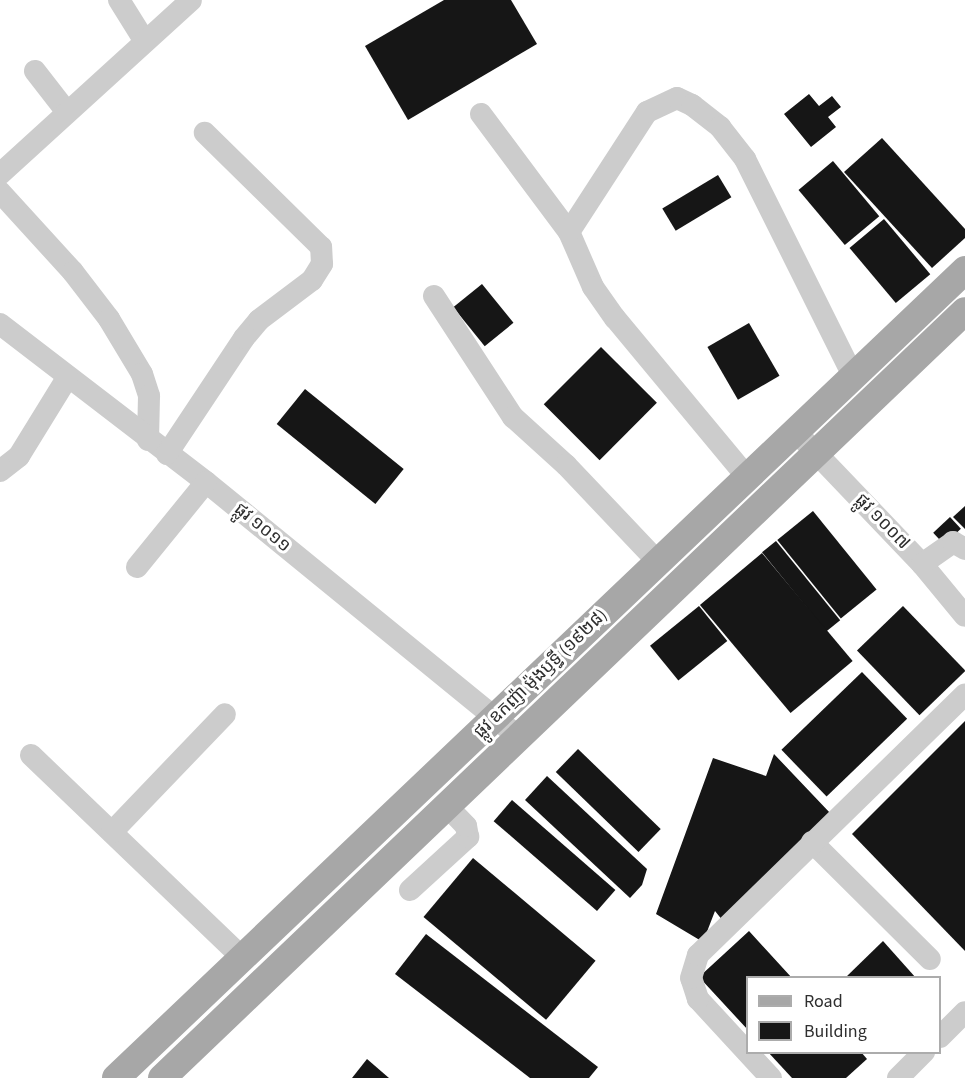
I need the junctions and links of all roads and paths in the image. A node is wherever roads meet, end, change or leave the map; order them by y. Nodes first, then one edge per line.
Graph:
1 (119, 0) edge
2 (191, 0) edge
3 (144, 40) junction
4 (35, 71) dead end
5 (66, 111) junction
6 (482, 114) dead end
7 (205, 133) dead end
8 (0, 174) edge
9 (0, 192) edge
10 (569, 232) junction
11 (965, 270) edge
12 (434, 296) dead end
13 (965, 311) edge
14 (0, 324) edge
15 (853, 376) junction
16 (67, 378) junction
17 (795, 431) junction
18 (148, 440) junction
19 (816, 453) junction
20 (167, 454) junction
21 (0, 471) edge
22 (747, 477) junction
23 (206, 482) junction
24 (965, 549) edge
25 (658, 562) junction
26 (922, 564) junction
27 (137, 567) dead end
28 (965, 616) edge
29 (965, 694) edge
30 (225, 714) dead end
31 (494, 718) junction
32 (519, 737) junction
33 (31, 754) dead end
34 (447, 806) junction
35 (112, 832) junction
36 (812, 842) junction
37 (410, 890) dead end
38 (243, 958) junction
39 (930, 959) dead end
40 (965, 1012) edge
41 (941, 1035) edge
42 (746, 1051) edge
43 (749, 1054) edge
44 (923, 1054) edge
45 (116, 1078) edge
46 (162, 1078) edge
47 (771, 1078) edge
48 (898, 1078) edge

1 - 3 street
2 - 3 street
3 - 5 street
4 - 5 street
5 - 8 street
6 - 10 street
7 - 20 street
9 - 18 street
10 - 15 street
10 - 22 street
11 - 15 main road, ផ្លូវ ឧកញ៉ា ម៉ុងឫទ្ធី (១៩២៨)
12 - 25 street
13 - 19 main road, ផ្លូវ ឧកញ៉ា ម៉ុងឫទ្ធី (១៩២៨)
14 - 16 street, ផ្លូវ ១០១១
15 - 17 main road, ផ្លូវ ឧកញ៉ា ម៉ុងឫទ្ធី (១៩២៨)
16 - 18 street, ផ្លូវ ១០១១
16 - 21 street
17 - 19 street, ផ្លូវ ១០០៧
17 - 22 main road, ផ្លូវ ឧកញ៉ា ម៉ុងឫទ្ធី (១៩២៨)
18 - 20 street, ផ្លូវ ១០១១
19 - 26 street, ផ្លូវ ១០០៧
19 - 32 main road, ផ្លូវ ឧកញ៉ា ម៉ុងឫទ្ធី (១៩២៨)
20 - 23 street, ផ្លូវ ១០១១
22 - 25 main road, ផ្លូវ ឧកញ៉ា ម៉ុងឫទ្ធី (១៩២៨)
23 - 27 street
23 - 31 street, ផ្លូវ ១០១១
24 - 26 street
25 - 31 main road, ផ្លូវ ឧកញ៉ា ម៉ុងឫទ្ធី (១៩២៨)
26 - 28 street, ផ្លូវ ១០០៧
29 - 36 street
30 - 35 street
31 - 32 street, ផ្លូវ ១០១១
31 - 38 main road, ផ្លូវ ឧកញ៉ា ម៉ុងឫទ្ធី (១៩២៨)
32 - 34 main road, ផ្លូវ ឧកញ៉ា ម៉ុងឫទ្ធី (១៩២៨)
33 - 35 street
34 - 37 street
34 - 46 main road, ផ្លូវ ឧកញ៉ា ម៉ុងឫទ្ធី (១៩២៨)
35 - 38 street
36 - 39 street
36 - 42 street
38 - 45 main road, ផ្លូវ ឧកញ៉ា ម៉ុងឫទ្ធី (១៩២៨)
40 - 41 street
43 - 47 street
44 - 48 street

